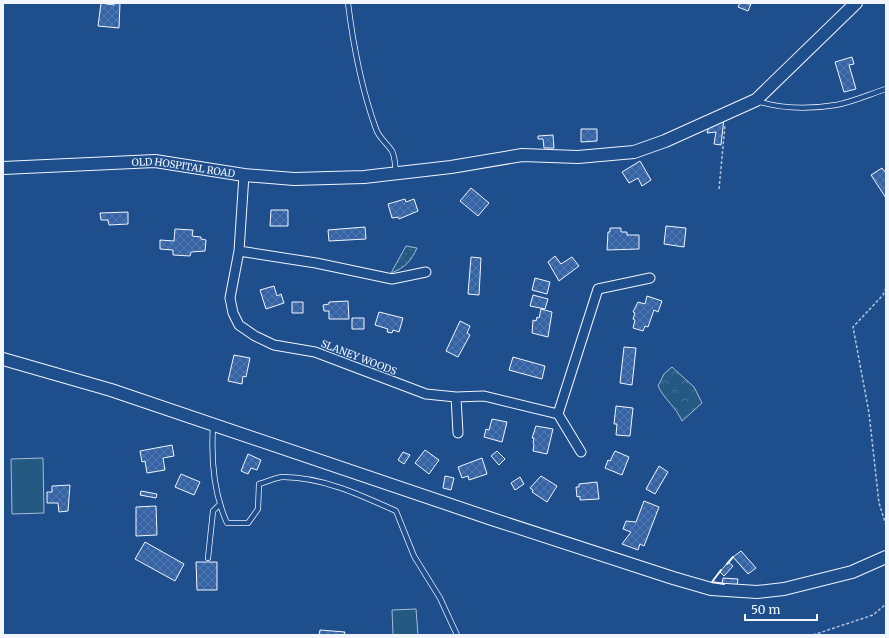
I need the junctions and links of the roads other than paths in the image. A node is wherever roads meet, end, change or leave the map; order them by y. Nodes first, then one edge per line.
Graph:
1 (348, 3) edge
2 (856, 3) edge
3 (886, 89) edge
4 (756, 100) junction
5 (3, 168) edge
6 (396, 173) junction
7 (244, 175) junction
8 (239, 251) junction
9 (426, 272) dead end
10 (650, 278) dead end
11 (3, 359) edge
12 (456, 397) junction
13 (558, 414) junction
14 (213, 426) junction
15 (458, 433) dead end
16 (581, 452) dead end
17 (218, 505) junction
18 (886, 557) edge
19 (208, 558) dead end
20 (457, 635) edge

1 - 6 lane
2 - 4 main road, OLD HOSPITAL ROAD
3 - 4 lane
4 - 6 main road, OLD HOSPITAL ROAD
5 - 7 main road, OLD HOSPITAL ROAD
6 - 7 main road, OLD HOSPITAL ROAD
7 - 8 street, SLANEY WOODS
8 - 9 street
8 - 12 street, SLANEY WOODS
10 - 13 street
11 - 14 main road
12 - 13 street, SLANEY WOODS
12 - 15 street
13 - 16 street
14 - 17 lane
14 - 18 main road
17 - 19 lane
17 - 20 lane

